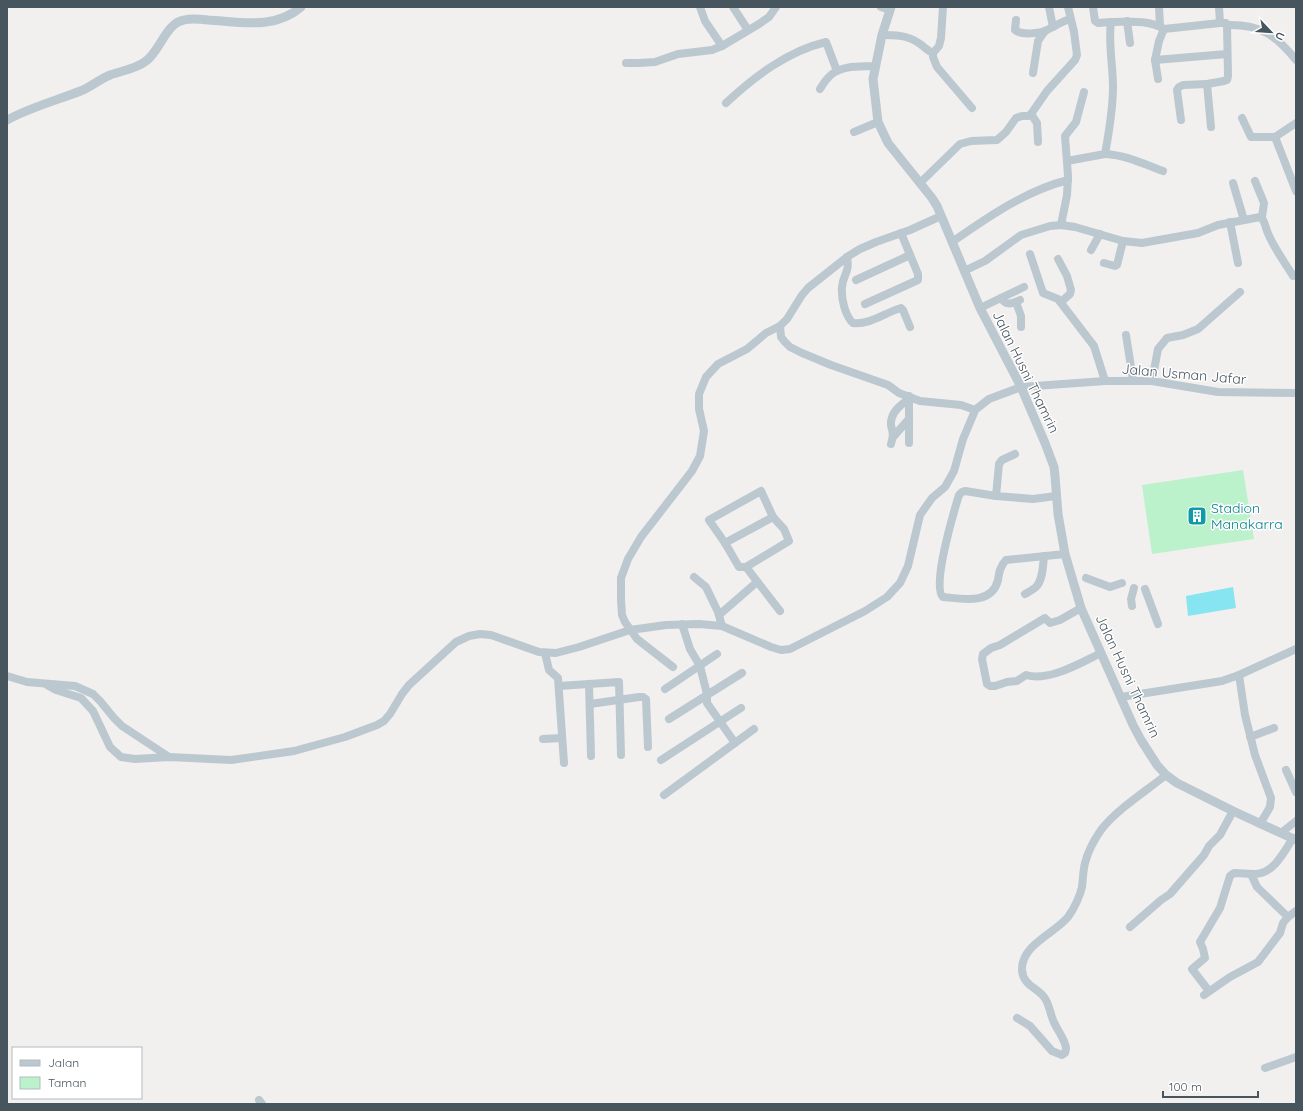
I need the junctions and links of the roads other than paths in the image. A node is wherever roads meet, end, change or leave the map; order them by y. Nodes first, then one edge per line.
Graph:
1 (301, 7) edge
2 (700, 7) edge
3 (733, 7) edge
4 (776, 7) edge
5 (943, 7) edge
6 (1049, 7) edge
7 (1068, 7) edge
8 (1093, 7) edge
9 (1159, 7) edge
10 (1219, 7) edge
11 (887, 8) edge
12 (1070, 19) junction
13 (1016, 20) dead end
14 (1127, 21) junction
15 (1111, 22) junction
16 (1224, 24) junction
17 (1053, 26) junction
18 (1162, 28) junction
19 (748, 30) junction
20 (1045, 31) junction
21 (882, 35) junction
22 (1130, 43) dead end
23 (722, 46) junction
24 (933, 54) junction
25 (1227, 54) junction
26 (1156, 60) junction
27 (1296, 60) edge
28 (626, 63) dead end
29 (875, 66) junction
30 (837, 70) junction
31 (1033, 73) dead end
32 (1158, 79) dead end
33 (1207, 84) junction
34 (820, 89) dead end
35 (1084, 92) dead end
36 (726, 103) dead end
37 (972, 108) dead end
38 (1031, 114) junction
39 (1242, 118) dead end
40 (7, 120) edge
41 (1181, 120) dead end
42 (878, 122) junction
43 (1296, 123) edge
44 (1211, 127) dead end
45 (854, 132) dead end
46 (1275, 137) junction
47 (1038, 142) dead end
48 (1105, 154) junction
49 (1068, 161) junction
50 (1163, 171) dead end
51 (1294, 179) edge
52 (1068, 180) junction
53 (1255, 181) dead end
54 (920, 183) junction
55 (1233, 183) dead end
56 (1296, 191) edge
57 (941, 216) junction
58 (1262, 217) junction
59 (1244, 220) junction
60 (1230, 222) junction
61 (1061, 225) junction
62 (901, 233) junction
63 (1100, 234) junction
64 (1123, 241) junction
65 (952, 242) junction
66 (1091, 250) dead end
67 (1030, 254) dead end
68 (910, 255) junction
69 (847, 257) junction
70 (1058, 259) dead end
71 (1104, 263) dead end
72 (1238, 263) dead end
73 (964, 271) junction
74 (1296, 274) edge
75 (856, 280) dead end
76 (1024, 287) dead end
77 (1240, 292) dead end
78 (1001, 298) junction
79 (1062, 302) junction
80 (866, 304) dead end
81 (980, 308) junction
82 (780, 326) junction
83 (910, 326) dead end
84 (1021, 327) dead end
85 (1126, 335) dead end
86 (1133, 380) junction
87 (1105, 381) junction
88 (1152, 381) junction
89 (1021, 387) junction
90 (1296, 393) edge
91 (909, 397) junction
92 (975, 410) junction
93 (909, 419) junction
94 (909, 443) dead end
95 (1016, 454) dead end
96 (996, 496) junction
97 (1056, 496) junction
98 (773, 517) junction
99 (725, 543) junction
100 (1065, 554) junction
101 (1044, 556) junction
102 (746, 567) junction
103 (694, 577) dead end
104 (1086, 578) dead end
105 (757, 582) junction
106 (1122, 582) dead end
107 (1134, 588) dead end
108 (1145, 589) dead end
109 (1025, 594) dead end
110 (1132, 606) dead end
111 (1081, 608) junction
112 (780, 611) dead end
113 (719, 615) junction
114 (682, 624) junction
115 (1158, 624) dead end
116 (722, 626) junction
117 (630, 630) junction
118 (1296, 649) edge
119 (545, 653) junction
120 (1101, 653) junction
121 (717, 654) dead end
122 (700, 666) junction
123 (673, 667) dead end
124 (742, 673) dead end
125 (1239, 675) junction
126 (7, 676) edge
127 (589, 684) junction
128 (47, 685) junction
129 (559, 686) junction
130 (665, 689) dead end
131 (707, 694) junction
132 (1121, 697) junction
133 (619, 700) junction
134 (590, 704) junction
135 (741, 708) dead end
136 (669, 719) dead end
137 (721, 721) junction
138 (1274, 728) dead end
139 (754, 729) dead end
140 (562, 738) junction
141 (1250, 738) junction
142 (544, 739) dead end
143 (735, 743) junction
144 (648, 747) dead end
145 (621, 755) dead end
146 (591, 756) dead end
147 (169, 757) junction
148 (661, 760) dead end
149 (564, 763) dead end
150 (1286, 770) dead end
151 (1166, 775) junction
152 (1296, 792) edge
153 (664, 795) dead end
154 (1232, 811) junction
155 (1296, 820) edge
156 (1260, 824) junction
157 (1281, 833) junction
158 (1294, 839) edge
159 (1251, 874) junction
160 (1296, 911) edge
161 (1288, 917) junction
162 (1130, 927) dead end
163 (1017, 1018) dead end
164 (1296, 1057) edge
165 (1265, 1068) dead end

1 - 40 street
2 - 23 street
3 - 19 street
4 - 19 street
5 - 24 street
6 - 17 street
7 - 12 street
8 - 15 street
9 - 18 street
10 - 16 street
11 - 21 street, Jalan Husni Thamrin
12 - 17 street
12 - 38 street
13 - 20 street
14 - 15 street
14 - 18 street
14 - 22 street
15 - 48 street
16 - 18 street
16 - 25 street
16 - 27 street
17 - 20 street
18 - 26 street
19 - 23 street
20 - 31 street
21 - 24 street
21 - 29 street, Jalan Husni Thamrin
23 - 28 street
24 - 37 street
25 - 26 street
25 - 33 street
26 - 32 street
29 - 30 street
29 - 42 street, Jalan Husni Thamrin
30 - 34 street
30 - 36 street
33 - 41 street
33 - 44 street
35 - 49 street
38 - 47 street
38 - 54 street
39 - 46 street
42 - 45 street
42 - 54 street, Jalan Husni Thamrin
43 - 46 street
46 - 51 street
48 - 49 street
48 - 50 street
49 - 52 street
51 - 56 street
52 - 61 street
52 - 65 street
53 - 58 street
54 - 57 street, Jalan Husni Thamrin
55 - 59 street
57 - 62 street
57 - 65 street, Jalan Husni Thamrin
58 - 59 street
58 - 74 street
59 - 60 street
60 - 64 street
60 - 72 street
61 - 63 street
61 - 73 street
62 - 68 street
62 - 69 street
63 - 64 street
63 - 66 street
64 - 71 street
65 - 73 street, Jalan Husni Thamrin
67 - 79 street
68 - 75 street
68 - 80 street
69 - 82 street
69 - 83 street
70 - 79 street
73 - 81 street, Jalan Husni Thamrin
76 - 78 street
77 - 88 street
78 - 81 street
78 - 84 street
79 - 87 street
81 - 89 street, Jalan Husni Thamrin
82 - 91 street
82 - 117 street
85 - 86 street
86 - 87 street, Jalan Usman Jafar
86 - 88 street, Jalan Usman Jafar
87 - 89 street, Jalan Usman Jafar
88 - 90 street, Jalan Usman Jafar
89 - 92 street, Jalan Usman Jafar
89 - 97 street, Jalan Husni Thamrin
91 - 92 street
91 - 93 street
91 - 93 street
92 - 116 street
93 - 94 street
95 - 96 street
96 - 97 street
96 - 101 street
97 - 100 street, Jalan Husni Thamrin
98 - 99 street
98 - 99 street
98 - 102 street
99 - 102 street
100 - 101 street
100 - 111 street, Jalan Husni Thamrin
101 - 109 street
102 - 105 street
103 - 113 street
104 - 106 street
105 - 112 street
105 - 113 street
107 - 110 street
108 - 115 street
111 - 120 street, Jalan Husni Thamrin
111 - 120 street
113 - 116 street
114 - 116 street
114 - 117 street
114 - 122 street
117 - 119 street
117 - 123 street
118 - 125 street
119 - 129 street
119 - 147 street
120 - 132 street, Jalan Husni Thamrin
121 - 122 street
122 - 130 street
122 - 131 street
124 - 131 street
125 - 132 street
125 - 141 street
126 - 128 street
127 - 129 street
127 - 133 street
127 - 134 street
128 - 147 street
128 - 147 street
129 - 140 street
131 - 136 street
131 - 137 street
132 - 151 street, Jalan Husni Thamrin
133 - 134 street
133 - 144 street
133 - 145 street
134 - 146 street
135 - 137 street
137 - 143 street
137 - 148 street
138 - 141 street
139 - 143 street
140 - 142 street
140 - 149 street
141 - 156 street
143 - 153 street
150 - 152 street
151 - 154 street, Jalan Husni Thamrin
151 - 163 street
154 - 156 street, Jalan Husni Thamrin
154 - 162 street
155 - 157 street
156 - 157 street, Jalan Husni Thamrin
157 - 158 street, Jalan Husni Thamrin
158 - 159 street
159 - 161 street
159 - 161 street
160 - 161 street
164 - 165 street

